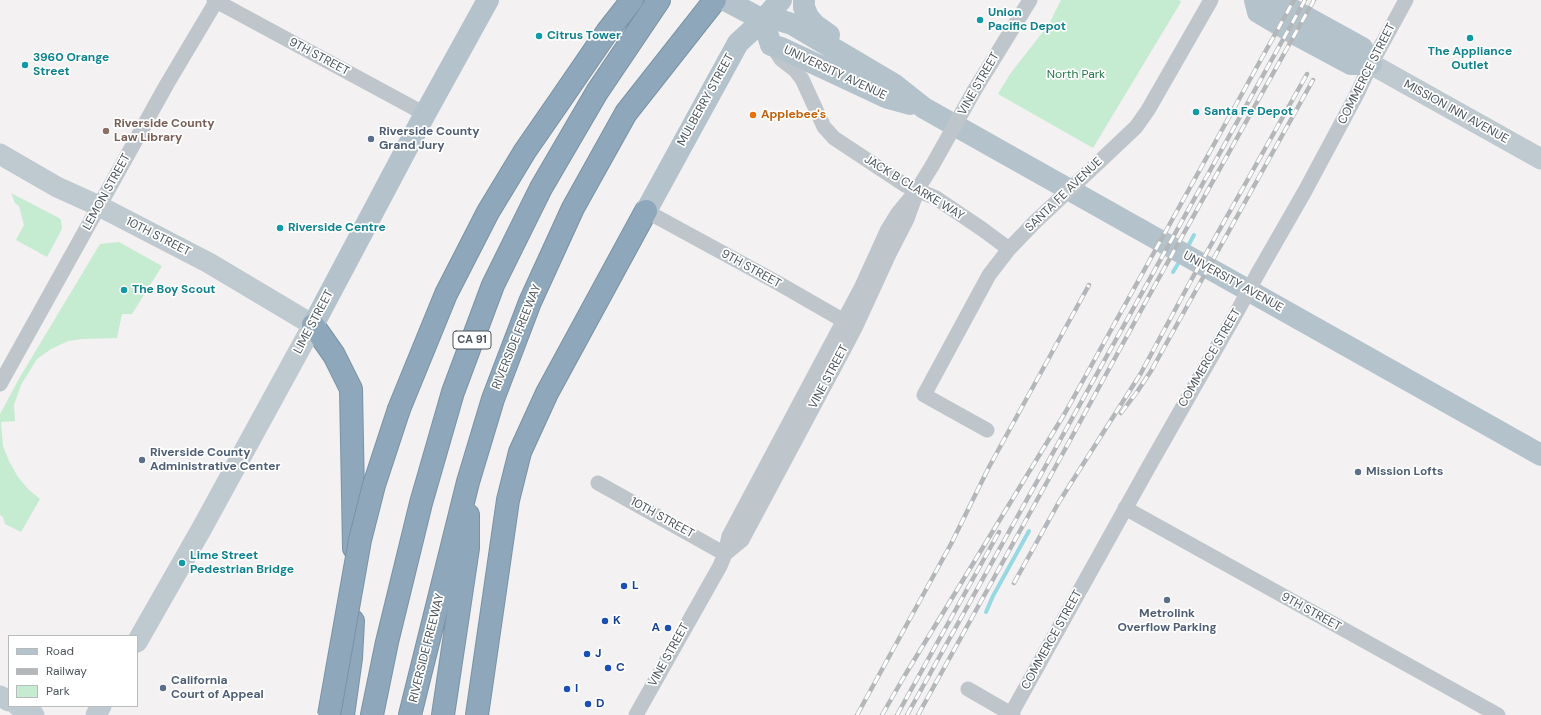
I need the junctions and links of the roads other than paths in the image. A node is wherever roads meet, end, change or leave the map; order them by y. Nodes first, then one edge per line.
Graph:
1 (216, 0) edge
2 (488, 0) edge
3 (632, 0) edge
4 (659, 0) edge
5 (715, 0) edge
6 (725, 0) edge
7 (781, 0) edge
8 (804, 0) edge
9 (1030, 0) edge
10 (1211, 0) edge
11 (1255, 0) edge
12 (1275, 0) edge
13 (1406, 0) edge
14 (763, 20) junction
15 (771, 44) junction
16 (849, 58) junction
17 (1371, 64) junction
18 (924, 108) junction
19 (425, 114) junction
20 (0, 154) edge
21 (1541, 159) edge
22 (917, 190) junction
23 (99, 206) junction
24 (646, 211) junction
25 (1008, 249) junction
26 (849, 324) junction
27 (313, 325) junction
28 (0, 384) edge
29 (987, 430) dead end
30 (1541, 455) edge
31 (468, 482) junction
32 (598, 484) dead end
33 (1125, 508) junction
34 (726, 554) junction
35 (138, 640) edge
36 (968, 690) dead end
37 (20, 707) edge
38 (34, 715) edge
39 (329, 715) edge
40 (343, 715) edge
41 (372, 715) edge
42 (410, 715) edge
43 (444, 715) edge
44 (478, 715) edge
45 (636, 715) edge
46 (1012, 715) edge
47 (1498, 715) edge

1 - 19 street, 9TH STREET
1 - 23 street, LEMON STREET
2 - 19 main road, LIME STREET
3 - 39 highway, bridge
4 - 41 highway, CA 91
5 - 31 highway, RIVERSIDE FREEWAY
6 - 14 main road, UNIVERSITY AVENUE
7 - 14 main road, MULBERRY STREET
8 - 16 main road
9 - 22 street, VINE STREET, bridge
10 - 25 street, SANTA FE AVENUE, bridge
11 - 17 main road, MISSION INN AVENUE
12 - 17 main road, MISSION INN AVENUE
13 - 17 street, COMMERCE STREET
14 - 15 main road, UNIVERSITY AVENUE
14 - 16 main road, UNIVERSITY AVENUE
14 - 24 main road, MULBERRY STREET
15 - 18 main road, UNIVERSITY AVENUE
15 - 22 street, JACK B CLARKE WAY
16 - 18 main road, UNIVERSITY AVENUE
17 - 21 main road, MISSION INN AVENUE
17 - 33 street, COMMERCE STREET, bridge
18 - 30 main road, UNIVERSITY AVENUE
19 - 27 main road, LIME STREET
20 - 23 main road, 10TH STREET
22 - 25 street, JACK B CLARKE WAY
22 - 26 street, VINE STREET
23 - 27 main road, 10TH STREET
23 - 28 street, LEMON STREET
24 - 26 street, 9TH STREET
24 - 44 highway
25 - 29 street, SANTA FE AVENUE
26 - 34 street, VINE STREET
27 - 35 main road, LIME STREET
27 - 40 highway
31 - 42 highway, RIVERSIDE FREEWAY
31 - 43 highway
32 - 34 street, 10TH STREET
33 - 46 street, COMMERCE STREET
33 - 47 street, 9TH STREET
34 - 45 street, VINE STREET
36 - 46 street
37 - 38 main road

